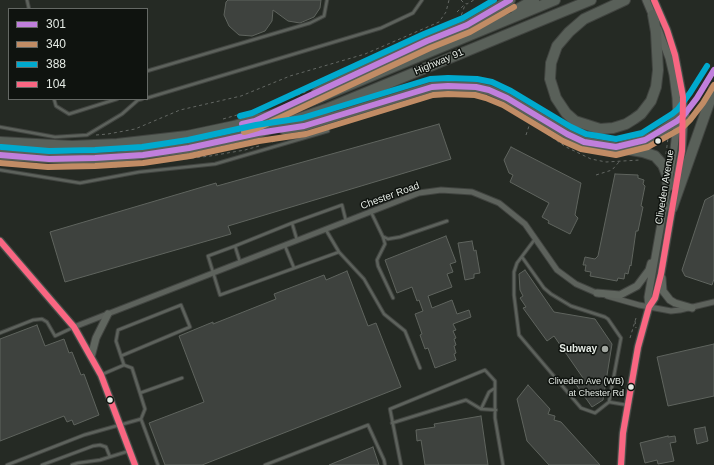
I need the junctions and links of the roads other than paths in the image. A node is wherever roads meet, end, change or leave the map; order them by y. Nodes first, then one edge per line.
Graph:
1 (327, 0) edge
2 (422, 0) edge
3 (510, 0) edge
4 (534, 0) edge
5 (555, 0) edge
6 (591, 0) edge
7 (625, 0) edge
8 (651, 2) edge
9 (653, 15) junction
10 (478, 32) junction
11 (714, 70) edge
12 (148, 71) edge
13 (714, 89) edge
14 (148, 98) edge
15 (54, 100) edge
16 (114, 100) edge
17 (138, 100) edge
18 (681, 118) junction
19 (255, 121) junction
20 (0, 127) edge
21 (328, 131) dead end
22 (258, 133) junction
23 (0, 142) edge
24 (616, 147) junction
25 (0, 155) edge
26 (0, 170) edge
27 (668, 186) junction
28 (672, 208) junction
29 (371, 212) junction
30 (347, 221) junction
31 (447, 221) dead end
32 (292, 223) junction
33 (326, 229) junction
34 (383, 237) junction
35 (535, 239) junction
36 (297, 241) junction
37 (0, 242) edge
38 (658, 242) junction
39 (235, 246) junction
40 (284, 246) junction
41 (339, 252) junction
42 (522, 257) junction
43 (240, 263) junction
44 (294, 268) junction
45 (213, 273) junction
46 (661, 274) junction
47 (596, 293) junction
48 (393, 298) dead end
49 (714, 302) edge
50 (649, 308) junction
51 (692, 308) junction
52 (108, 314) junction
53 (74, 327) junction
54 (0, 333) edge
55 (121, 356) junction
56 (91, 357) junction
57 (124, 365) junction
58 (420, 368) dead end
59 (101, 375) junction
60 (182, 378) dead end
61 (496, 387) junction
62 (140, 393) junction
63 (609, 402) junction
64 (628, 405) junction
65 (481, 409) junction
66 (496, 410) junction
67 (141, 419) junction
68 (392, 423) junction
69 (118, 424) junction
70 (129, 450) junction
71 (110, 457) junction
72 (7, 465) edge
73 (42, 465) edge
74 (72, 465) edge
75 (135, 465) edge
76 (158, 465) edge
77 (265, 465) edge
78 (385, 465) edge
79 (401, 465) edge
80 (503, 465) edge
81 (621, 465) edge

1 - 12 lane
2 - 14 lane
3 - 19 highway
4 - 10 highway
5 - 10 highway
6 - 22 highway, Highway 91
7 - 9 highway
8 - 9 street, Cliveden Avenue
8 - 18 street, Cliveden Avenue
9 - 18 street, Cliveden Avenue
10 - 19 highway
11 - 18 lane
13 - 28 highway
15 - 16 lane
17 - 20 lane
18 - 24 highway
18 - 27 street, Cliveden Avenue
18 - 28 street, Cliveden Avenue
19 - 23 highway
21 - 26 lane
22 - 24 highway
22 - 25 highway, Highway 91
24 - 27 highway
27 - 38 street, Cliveden Avenue
28 - 46 street, Cliveden Avenue
29 - 30 street, Chester Road
29 - 34 lane
29 - 35 street, Chester Road
30 - 32 lane
30 - 33 street, Chester Road
31 - 34 lane
32 - 36 lane
32 - 39 lane
33 - 36 street, Chester Road
33 - 41 lane
34 - 48 lane
35 - 42 lane
35 - 47 street, Chester Road
36 - 40 street, Chester Road
37 - 53 street
38 - 47 street
38 - 50 street, Cliveden Avenue
39 - 43 lane
39 - 45 lane
40 - 43 street, Chester Road
40 - 44 lane
41 - 44 lane
41 - 58 lane
42 - 63 lane
42 - 63 lane
43 - 45 street, Chester Road
44 - 45 lane
45 - 52 street, Chester Road
46 - 50 street, Cliveden Avenue
46 - 51 street
47 - 50 street, Chester Road
49 - 51 street, Chester Road
50 - 51 street, Chester Road
50 - 64 street, Cliveden Avenue
52 - 53 street, Chester Road
52 - 56 street
53 - 54 lane
53 - 56 street
55 - 55 lane
55 - 57 lane
56 - 59 street
57 - 59 lane
57 - 62 lane
59 - 69 street
60 - 62 lane
61 - 65 lane
61 - 66 lane
61 - 68 lane
62 - 67 lane
63 - 64 lane
64 - 81 street, Cliveden Avenue
65 - 66 lane
65 - 68 lane
66 - 80 lane
67 - 69 lane
67 - 76 lane
68 - 79 lane
69 - 70 street
69 - 72 lane
70 - 71 lane
70 - 75 street
71 - 73 lane
71 - 74 lane
77 - 78 lane

